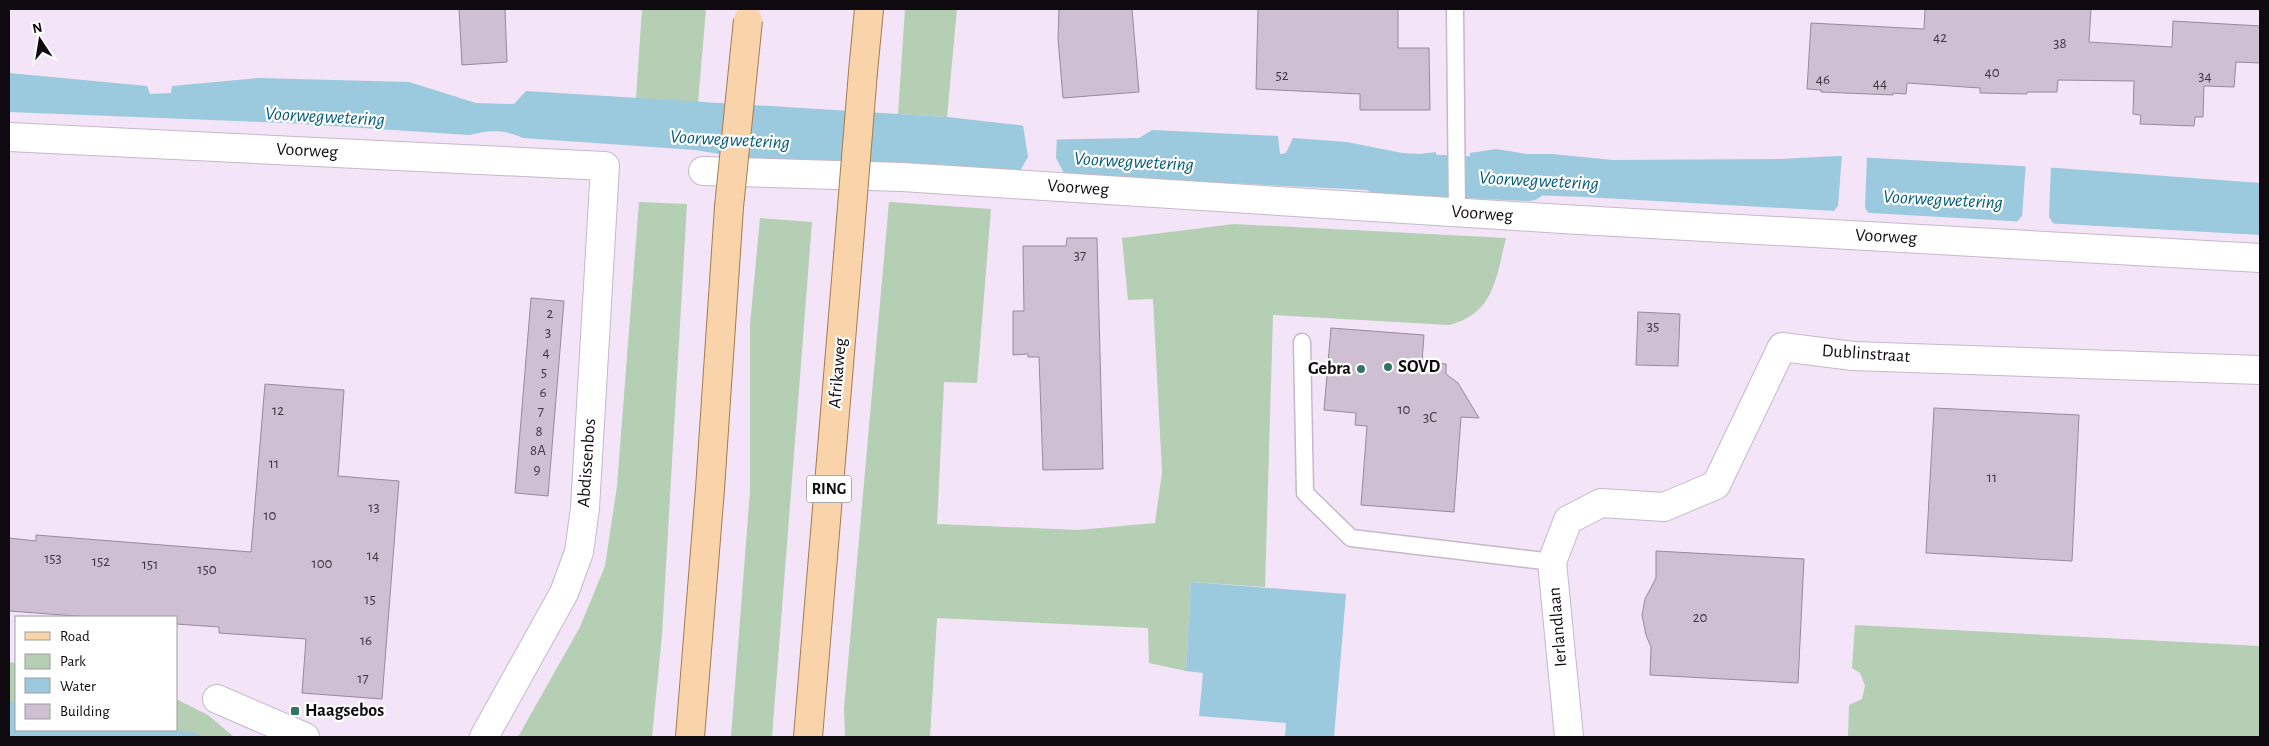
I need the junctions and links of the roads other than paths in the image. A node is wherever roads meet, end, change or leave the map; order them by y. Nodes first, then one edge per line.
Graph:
1 (869, 9) edge
2 (1455, 9) edge
3 (747, 13) edge
4 (9, 137) edge
5 (605, 166) joint
6 (703, 170) dead end
7 (1457, 207) junction
8 (2260, 258) edge
9 (1302, 342) dead end
10 (2260, 370) edge
11 (1568, 520) joint
12 (1552, 562) junction
13 (217, 699) dead end
14 (305, 737) edge
15 (484, 737) edge
16 (690, 737) edge
17 (808, 737) edge
18 (1569, 737) edge

1 - 17 main road, Afrikaweg / RING, bridge
2 - 7 lane
3 - 16 main road, bridge
4 - 5 street, Voorweg
5 - 15 street, Abdissenbos
6 - 7 street, Voorweg
7 - 8 street, Voorweg
9 - 12 lane
10 - 11 street, Dublinstraat
11 - 12 street, Ierlandlaan
12 - 18 street, Ierlandlaan
13 - 14 street

